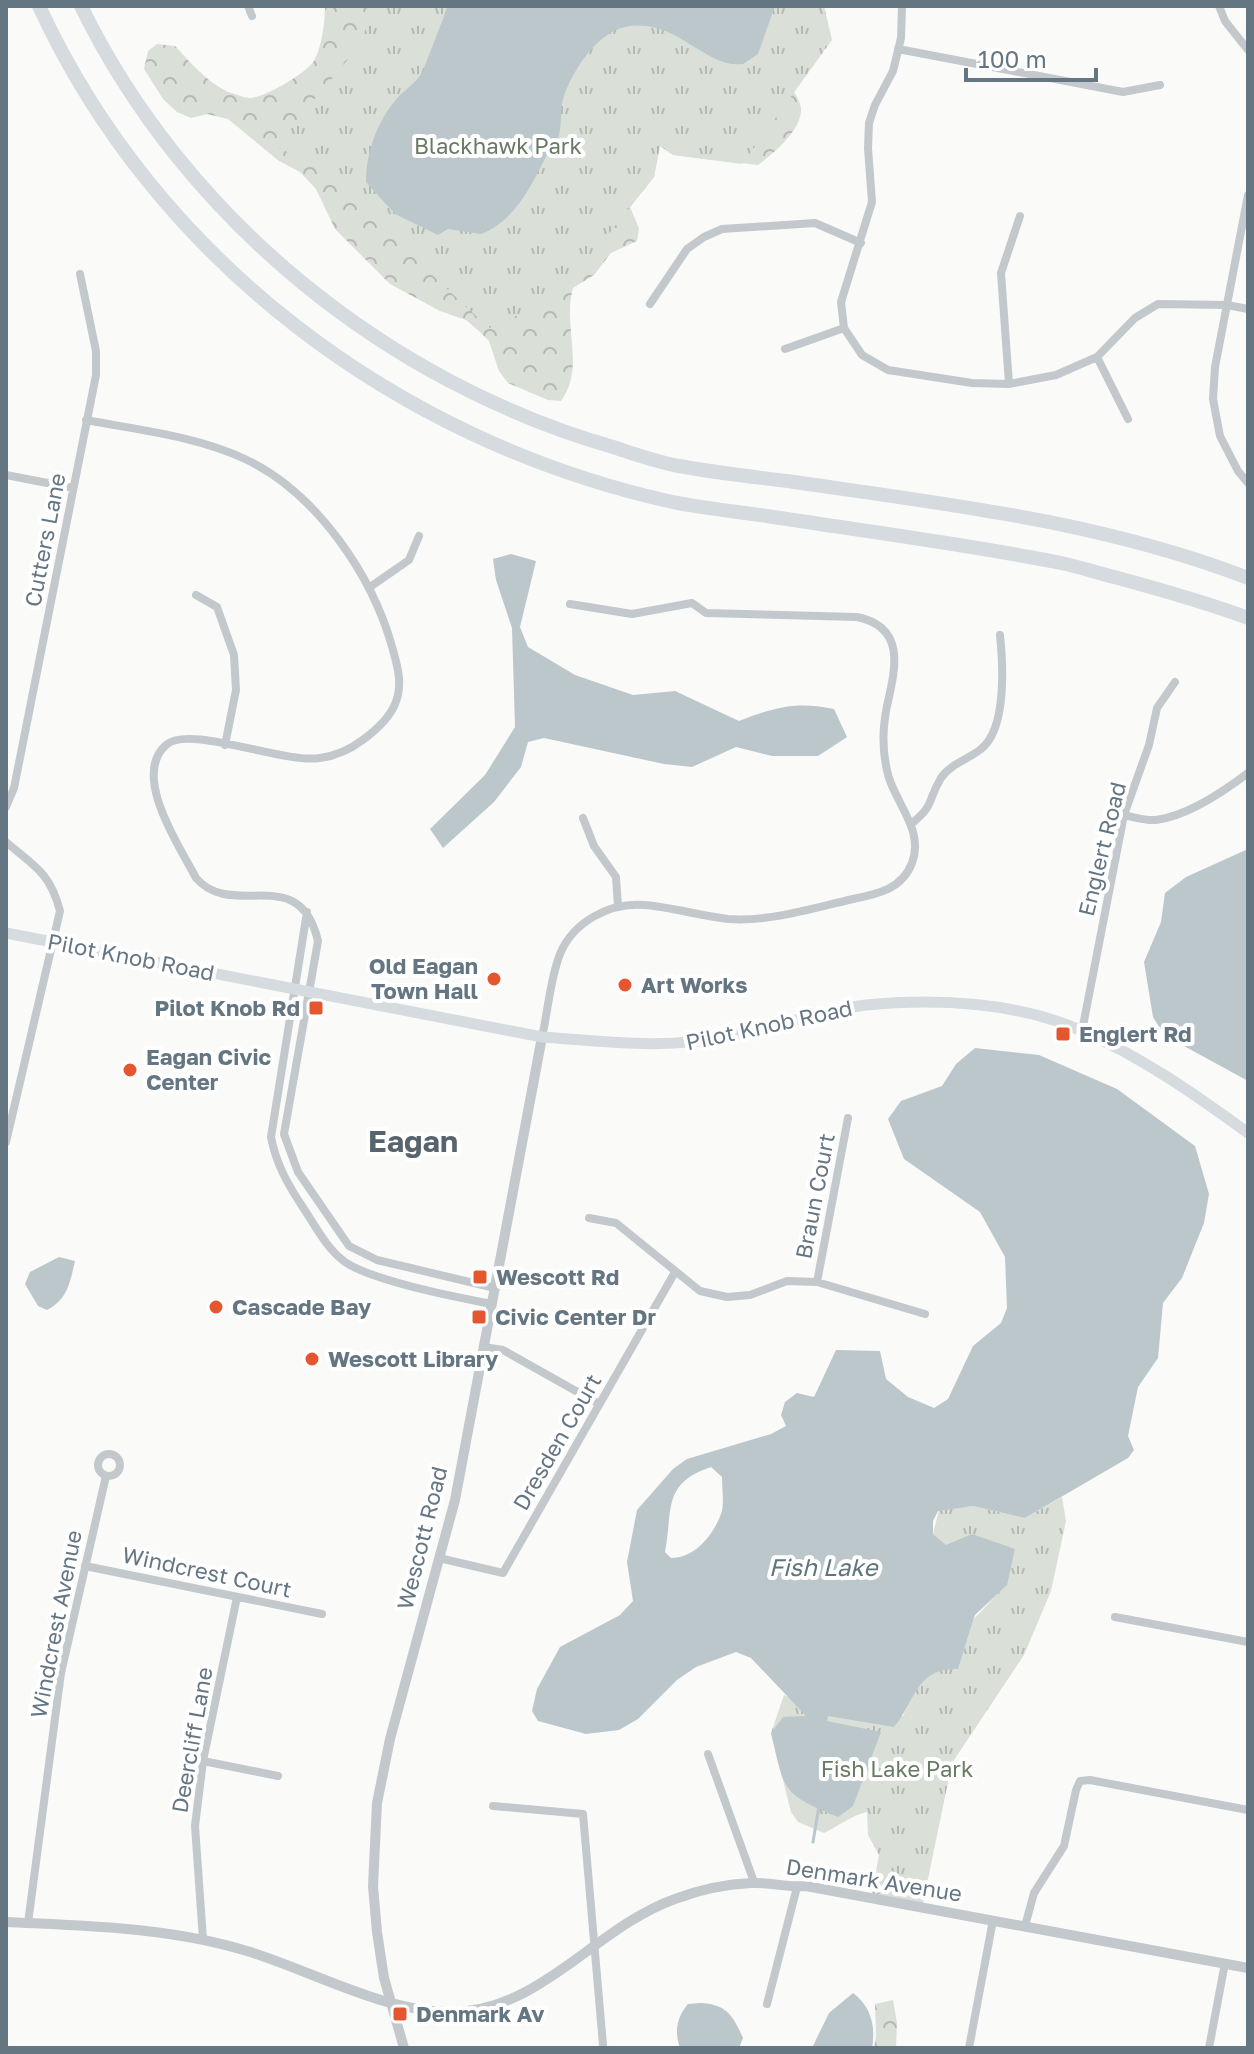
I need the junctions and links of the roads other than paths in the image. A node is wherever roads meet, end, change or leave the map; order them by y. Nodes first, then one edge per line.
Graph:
1 (39, 6) edge
2 (81, 6) edge
3 (248, 6) edge
4 (902, 6) edge
5 (1219, 6) edge
6 (252, 16) dead end
7 (898, 49) junction
8 (1248, 50) edge
9 (1160, 85) dead end
10 (1248, 195) edge
11 (1020, 216) dead end
12 (861, 243) junction
13 (80, 274) dead end
14 (650, 304) dead end
15 (1227, 305) junction
16 (1248, 309) edge
17 (844, 328) junction
18 (785, 349) dead end
19 (1097, 357) junction
20 (1009, 384) junction
21 (1128, 419) dead end
22 (86, 420) junction
23 (6, 475) edge
24 (1248, 483) edge
25 (73, 488) junction
26 (419, 536) dead end
27 (1248, 578) edge
28 (370, 587) junction
29 (196, 595) dead end
30 (570, 604) dead end
31 (1248, 618) edge
32 (1000, 635) dead end
33 (1175, 682) dead end
34 (225, 745) junction
35 (1248, 773) edge
36 (6, 807) edge
37 (1124, 815) junction
38 (583, 818) dead end
39 (911, 824) junction
40 (6, 842) edge
41 (618, 907) junction
42 (307, 912) junction
43 (6, 933) edge
44 (52, 942) junction
45 (293, 990) junction
46 (310, 993) junction
47 (1082, 1031) junction
48 (542, 1037) junction
49 (848, 1118) dead end
50 (1248, 1130) edge
51 (6, 1142) edge
52 (589, 1218) dead end
53 (675, 1272) junction
54 (817, 1282) junction
55 (495, 1288) junction
56 (492, 1304) junction
57 (925, 1314) dead end
58 (484, 1347) junction
59 (599, 1404) junction
60 (106, 1476) dead end
61 (439, 1558) junction
62 (85, 1566) junction
63 (237, 1597) junction
64 (322, 1614) dead end
65 (1115, 1617) dead end
66 (1248, 1642) edge
67 (708, 1754) dead end
68 (203, 1761) junction
69 (278, 1776) dead end
70 (493, 1806) dead end
71 (1248, 1810) edge
72 (754, 1882) junction
73 (797, 1887) junction
74 (993, 1920) junction
75 (6, 1922) edge
76 (28, 1923) junction
77 (1025, 1926) junction
78 (203, 1939) junction
79 (595, 1946) junction
80 (1225, 1963) junction
81 (1248, 1968) edge
82 (392, 2003) junction
83 (767, 2004) dead end
84 (603, 2045) dead end
85 (404, 2048) edge
86 (969, 2048) edge
87 (1209, 2048) edge

1 - 31 highway
2 - 27 highway
3 - 6 street
4 - 7 street
5 - 8 street
7 - 9 street
7 - 12 street
10 - 15 street
11 - 20 street
12 - 14 street
12 - 17 street
13 - 22 street, Cutters Lane
15 - 16 street
15 - 19 street
15 - 24 street
17 - 18 street
17 - 20 street
19 - 20 street
19 - 21 street
22 - 25 street, Cutters Lane
22 - 28 street
23 - 25 street
25 - 36 street, Cutters Lane
26 - 28 street
28 - 34 street
29 - 34 street
30 - 39 street
32 - 39 street
33 - 37 street, Englert Road
34 - 42 street
35 - 37 street
37 - 47 street, Englert Road
38 - 41 street
39 - 41 street
40 - 44 street
41 - 48 street
42 - 45 street
42 - 46 street
43 - 44 main road, Pilot Knob Road
44 - 45 main road, Pilot Knob Road
44 - 51 street
45 - 46 main road, Pilot Knob Road
45 - 56 street
46 - 48 main road, Pilot Knob Road
46 - 55 street
47 - 48 main road, Pilot Knob Road
47 - 50 main road, Pilot Knob Road
48 - 55 street, Wescott Road
49 - 54 street, Braun Court
52 - 53 street
53 - 54 street
53 - 59 street, Dresden Court
54 - 57 street
55 - 56 street, Wescott Road
56 - 58 street, Wescott Road
58 - 59 street
58 - 61 street, Wescott Road
59 - 61 street, Dresden Court
60 - 62 street, Windcrest Avenue
61 - 82 street, Wescott Road
62 - 63 street, Windcrest Court
62 - 76 street, Windcrest Avenue
63 - 64 street, Windcrest Court
63 - 68 street, Deercliff Lane
65 - 66 street
67 - 72 street
68 - 69 street
68 - 78 street, Deercliff Lane
70 - 79 street
71 - 77 street
72 - 73 street, Denmark Avenue
72 - 79 street, Denmark Avenue
73 - 74 street, Denmark Avenue
73 - 83 street
74 - 77 street, Denmark Avenue
74 - 86 street
75 - 76 street, Denmark Avenue
76 - 78 street, Denmark Avenue
77 - 80 street, Denmark Avenue
78 - 82 street, Denmark Avenue
79 - 82 street, Denmark Avenue
79 - 84 street
80 - 81 street, Denmark Avenue
80 - 87 street
82 - 85 street, Wescott Road

